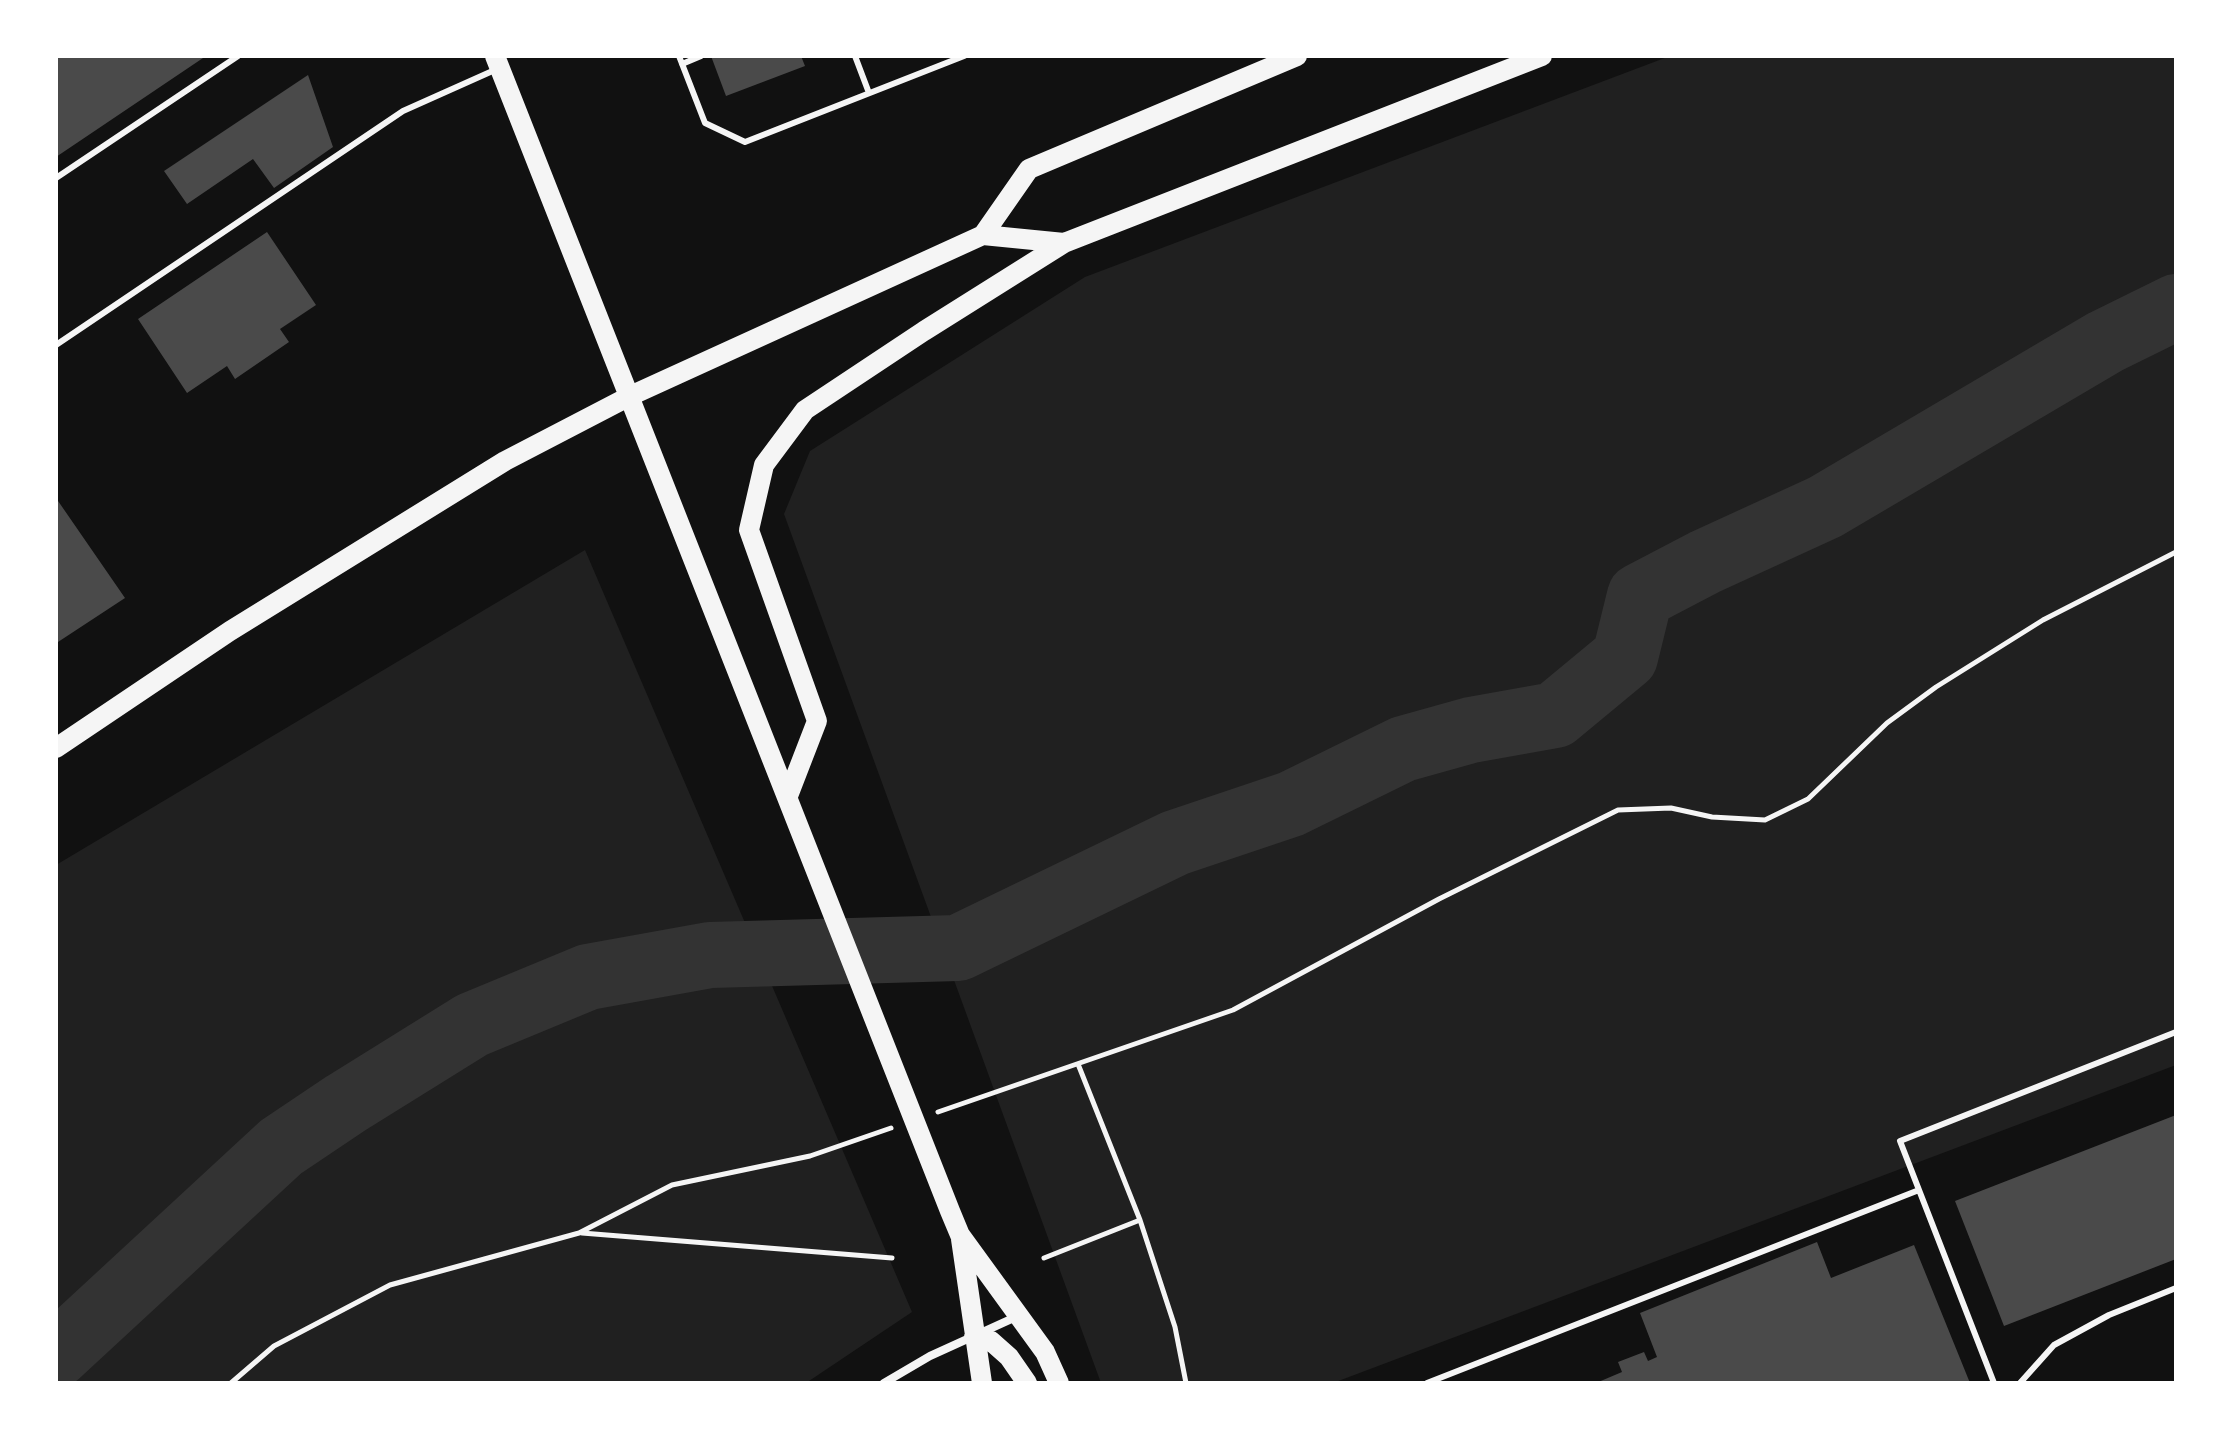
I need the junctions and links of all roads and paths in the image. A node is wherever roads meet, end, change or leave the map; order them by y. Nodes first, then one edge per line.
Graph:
1 (238, 56) edge
2 (679, 56) edge
3 (701, 56) edge
4 (855, 56) edge
5 (964, 56) edge
6 (1297, 56) edge
7 (1542, 56) edge
8 (498, 62) edge
9 (682, 64) junction
10 (869, 93) junction
11 (56, 178) edge
12 (983, 235) junction
13 (1064, 243) junction
14 (56, 345) edge
15 (630, 396) junction
16 (2176, 552) edge
17 (56, 748) edge
18 (788, 796) junction
19 (2176, 1032) edge
20 (1078, 1064) junction
21 (929, 1115) dead end
22 (899, 1126) dead end
23 (1919, 1190) junction
24 (1140, 1220) junction
25 (579, 1233) junction
26 (960, 1235) junction
27 (892, 1258) dead end
28 (1044, 1258) dead end
29 (2176, 1288) edge
30 (1018, 1316) junction
31 (974, 1337) junction
32 (231, 1383) edge
33 (884, 1383) edge
34 (982, 1383) edge
35 (1027, 1383) edge
36 (1059, 1383) edge
37 (1186, 1383) edge
38 (1427, 1383) edge
39 (1994, 1383) edge
40 (2020, 1383) edge

1 - 11 lane
2 - 9 lane
3 - 9 lane
4 - 10 lane
5 - 10 lane
6 - 12 main road
7 - 13 main road
8 - 14 lane
8 - 15 main road
9 - 10 lane
12 - 13 main road
12 - 15 main road
13 - 18 main road
15 - 17 main road
15 - 18 main road
16 - 20 path
18 - 26 main road
19 - 23 lane
20 - 21 path
20 - 24 path
22 - 25 path
23 - 38 lane
23 - 39 lane
24 - 28 path
24 - 37 path
25 - 27 path
25 - 32 path
26 - 30 main road
26 - 31 main road
29 - 40 lane
30 - 31 street
30 - 36 main road
31 - 33 street
31 - 34 main road
31 - 35 main road

